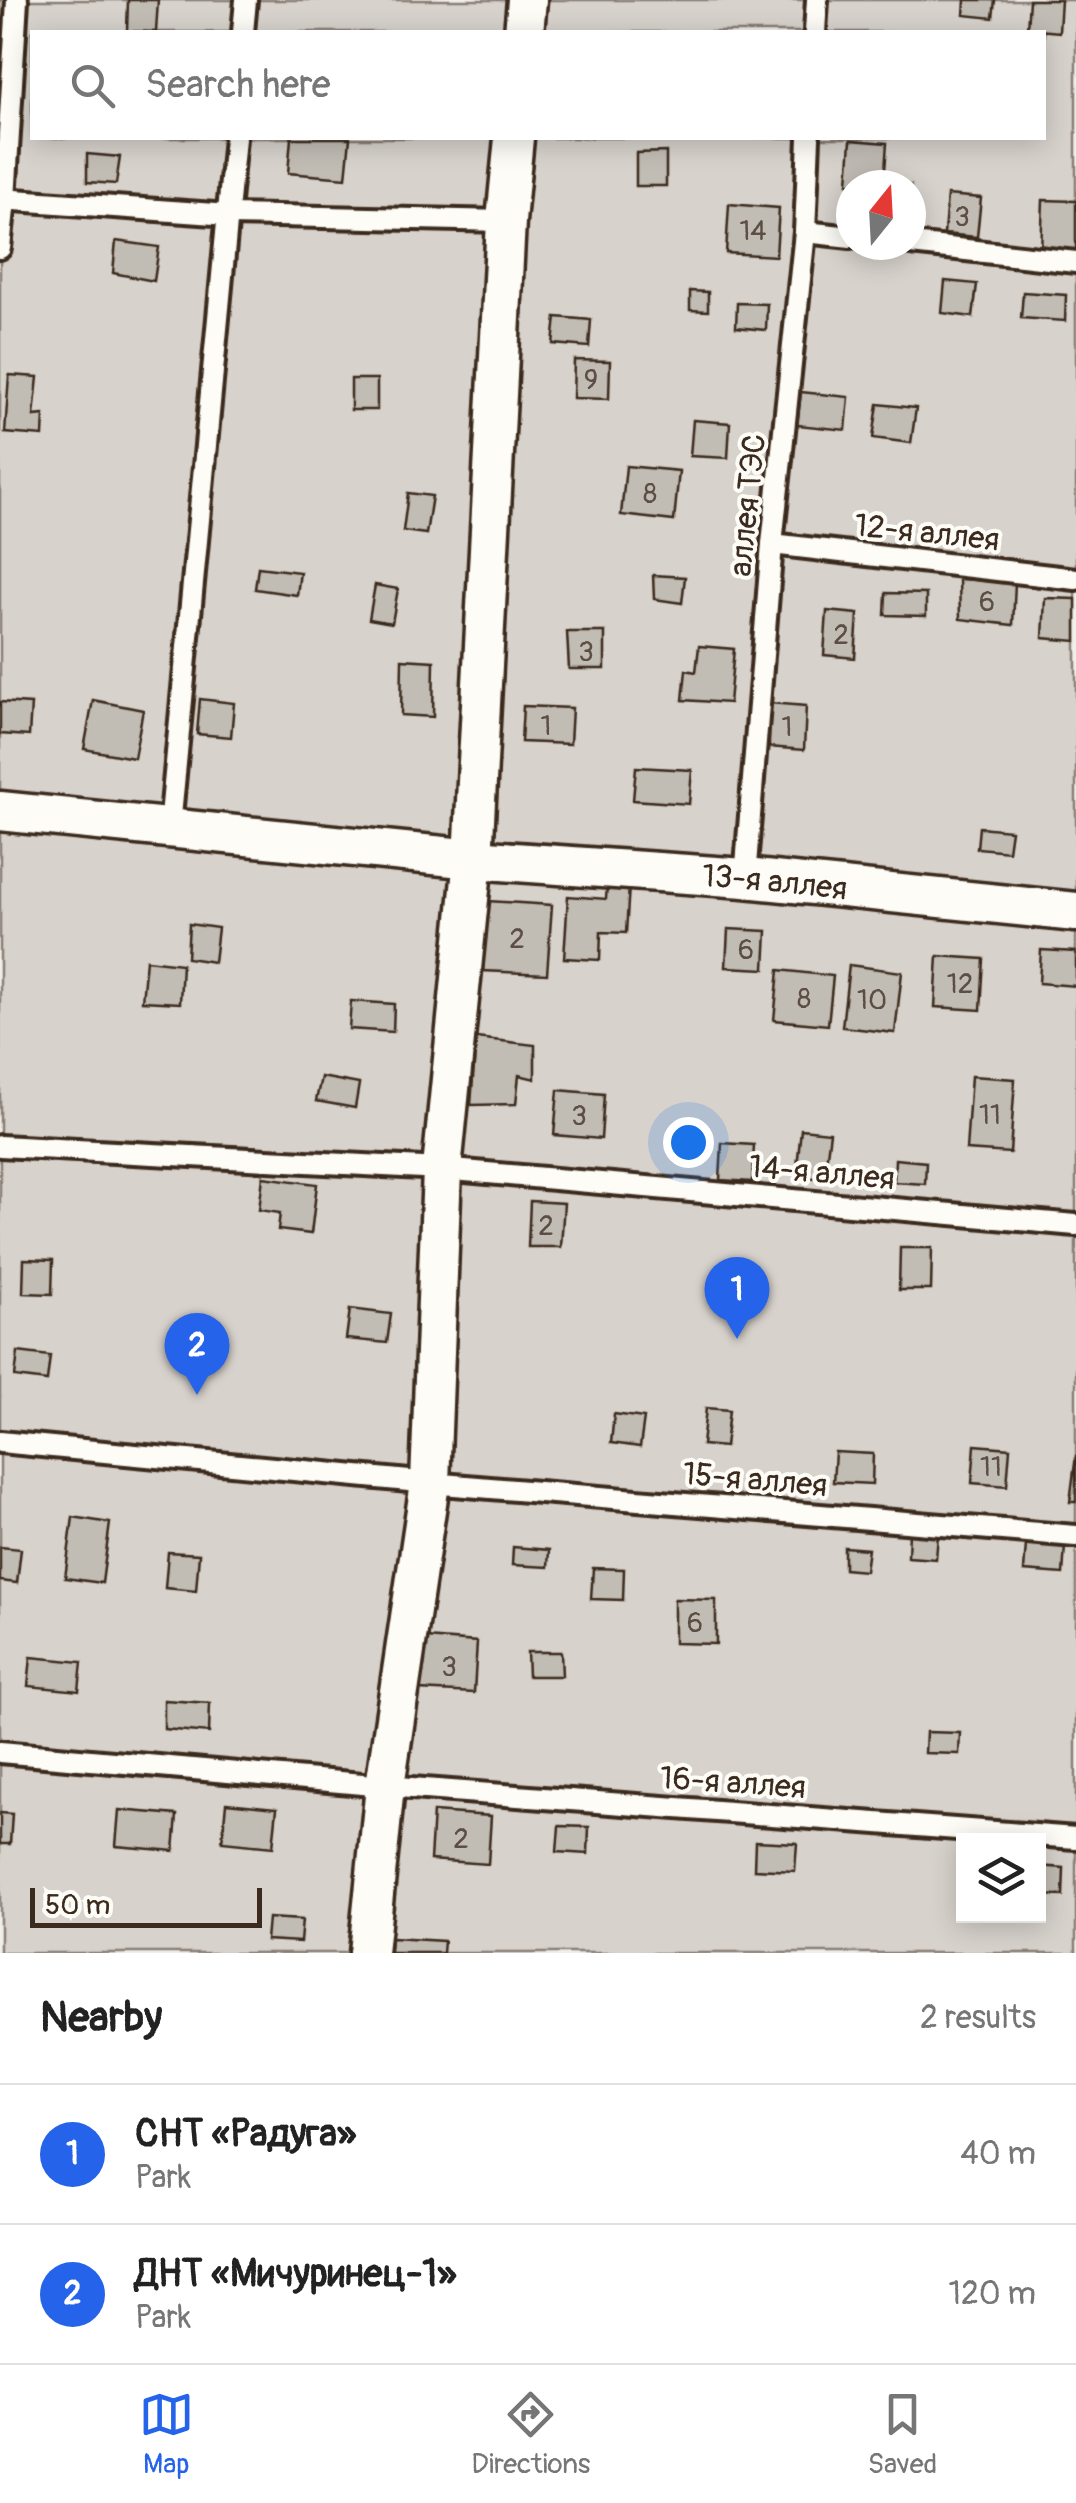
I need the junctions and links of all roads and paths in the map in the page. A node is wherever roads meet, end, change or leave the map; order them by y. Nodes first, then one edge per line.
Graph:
1 (18, 0) edge
2 (246, 0) edge
3 (527, 0) edge
4 (816, 0) edge
5 (243, 30) edge
6 (524, 30) edge
7 (815, 30) edge
8 (235, 140) edge
9 (514, 140) edge
10 (810, 140) edge
11 (3, 199) edge
12 (229, 214) junction
13 (506, 222) junction
14 (805, 232) junction
15 (836, 235) edge
16 (926, 246) edge
17 (0, 248) edge
18 (1076, 262) edge
19 (772, 544) junction
20 (1076, 579) edge
21 (0, 812) edge
22 (170, 827) junction
23 (472, 859) junction
24 (745, 878) junction
25 (1076, 912) edge
26 (0, 1146) edge
27 (442, 1169) junction
28 (1076, 1225) edge
29 (0, 1442) edge
30 (430, 1483) junction
31 (1076, 1536) edge
32 (0, 1752) edge
33 (385, 1786) junction
34 (1076, 1838) edge
35 (368, 1953) edge

1 - 11 lane
2 - 5 lane
3 - 6 street
4 - 7 lane
8 - 12 lane
9 - 13 street
10 - 14 lane, аллея ТЭС
11 - 12 lane
11 - 17 lane
12 - 13 lane
12 - 22 lane
13 - 23 street
14 - 15 lane
14 - 19 lane, аллея ТЭС
16 - 18 lane
19 - 20 lane, 12-я аллея
19 - 24 lane, аллея ТЭС
21 - 22 street, 13-я аллея
22 - 23 street, 13-я аллея
23 - 24 street, 13-я аллея
23 - 27 street
24 - 25 street, 13-я аллея
26 - 27 lane, 14-я аллея
27 - 28 lane, 14-я аллея
27 - 30 street
29 - 30 lane, 15-я аллея
30 - 31 lane, 15-я аллея
30 - 33 street
32 - 33 lane, 16-я аллея
33 - 34 lane, 16-я аллея
33 - 35 street

